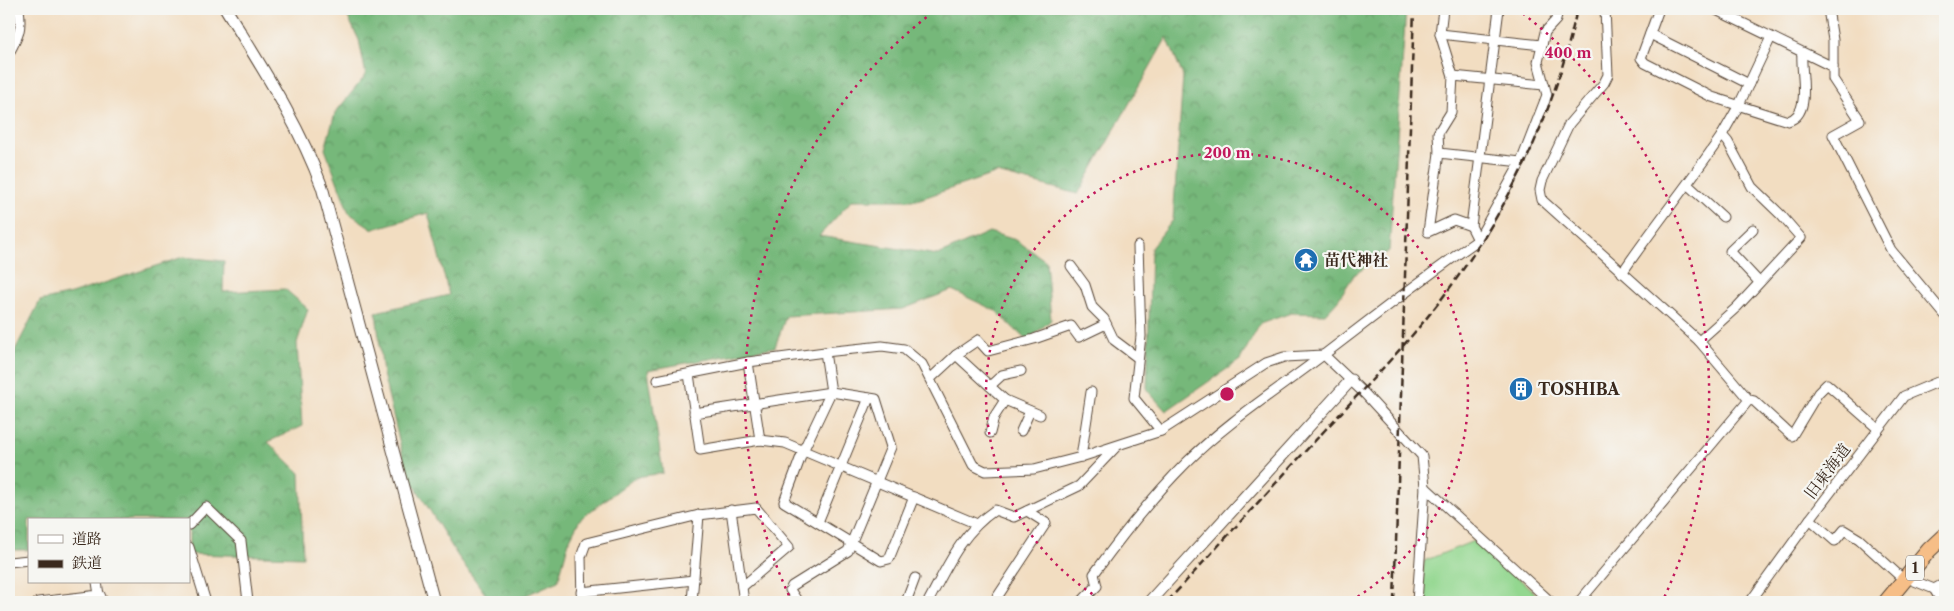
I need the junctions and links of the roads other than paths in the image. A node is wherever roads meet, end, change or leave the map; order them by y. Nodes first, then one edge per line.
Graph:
1 (19, 9) edge
2 (226, 9) edge
3 (1443, 9) edge
4 (1499, 9) edge
5 (1558, 9) edge
6 (1605, 9) edge
7 (1659, 9) edge
8 (1714, 9) edge
9 (1828, 9) edge
10 (1440, 34) junction
11 (1650, 34) junction
12 (1771, 37) junction
13 (1496, 40) junction
14 (1542, 45) junction
15 (9, 53) edge
16 (1802, 53) junction
17 (1833, 67) junction
18 (1453, 76) junction
19 (1492, 79) junction
20 (1749, 84) junction
21 (1544, 85) junction
22 (1738, 107) junction
23 (1722, 135) junction
24 (1439, 153) junction
25 (1481, 158) junction
26 (1521, 162) junction
27 (1688, 184) junction
28 (1722, 217) dead end
29 (1471, 226) junction
30 (1753, 229) dead end
31 (1478, 240) junction
32 (1138, 246) dead end
33 (1071, 266) dead end
34 (1622, 273) junction
35 (1759, 282) junction
36 (1945, 315) edge
37 (1106, 324) junction
38 (1698, 341) junction
39 (825, 352) junction
40 (956, 355) junction
41 (1324, 355) junction
42 (1138, 358) junction
43 (748, 362) junction
44 (1021, 371) dead end
45 (689, 374) junction
46 (930, 379) junction
47 (1945, 379) edge
48 (657, 380) dead end
49 (1351, 380) junction
50 (990, 386) junction
51 (831, 392) junction
52 (1091, 392) dead end
53 (869, 398) junction
54 (1005, 400) junction
55 (1749, 400) junction
56 (754, 402) junction
57 (1030, 411) junction
58 (694, 413) junction
59 (1040, 415) dead end
60 (1878, 429) junction
61 (1021, 431) dead end
62 (1161, 431) junction
63 (990, 433) dead end
64 (760, 440) junction
65 (1116, 446) junction
66 (709, 449) junction
67 (803, 451) junction
68 (695, 456) dead end
69 (1081, 457) junction
70 (839, 466) junction
71 (877, 482) junction
72 (1425, 487) junction
73 (914, 497) junction
74 (731, 510) junction
75 (1027, 511) junction
76 (699, 515) junction
77 (1810, 519) junction
78 (818, 522) junction
79 (190, 524) edge
80 (977, 524) junction
81 (1945, 535) edge
82 (852, 543) junction
83 (190, 550) edge
84 (28, 560) edge
85 (9, 562) edge
86 (915, 578) dead end
87 (1906, 578) junction
88 (694, 580) junction
89 (1945, 583) edge
90 (97, 584) edge
91 (742, 587) junction
92 (1934, 589) junction
93 (581, 592) junction
94 (1945, 595) edge
95 (100, 599) edge
96 (38, 602) edge
97 (206, 602) edge
98 (248, 602) edge
99 (434, 602) edge
100 (582, 602) edge
101 (692, 602) edge
102 (744, 602) edge
103 (798, 602) edge
104 (906, 602) edge
105 (928, 602) edge
106 (994, 602) edge
107 (1081, 602) edge
108 (1149, 602) edge
109 (1417, 602) edge
110 (1551, 602) edge
111 (1579, 602) edge
112 (1750, 602) edge
113 (1886, 602) edge
114 (1942, 602) edge

1 - 15 street
2 - 99 street
3 - 10 street
4 - 13 street
5 - 14 street
6 - 34 street
7 - 11 street
8 - 12 street
9 - 17 street
10 - 13 street
10 - 18 street
11 - 20 street
11 - 22 street
12 - 16 street
12 - 20 street
13 - 14 street
13 - 19 street
14 - 21 street
16 - 17 street
16 - 22 street
17 - 36 street
18 - 19 street
18 - 24 street
19 - 21 street
19 - 25 street
20 - 22 street
21 - 26 street
22 - 23 street
23 - 27 street
23 - 35 street
24 - 25 street
24 - 29 street
25 - 26 street
25 - 29 street
26 - 31 street
27 - 28 street
27 - 34 street
29 - 31 street
30 - 35 street
31 - 41 street
32 - 42 street
33 - 37 street
34 - 38 street
35 - 38 street
37 - 40 street
37 - 42 street
38 - 55 street
39 - 43 street
39 - 46 street
39 - 51 street
40 - 46 street
40 - 50 street
41 - 49 street
41 - 62 street
41 - 107 street
42 - 62 street
43 - 45 street
43 - 56 street
44 - 50 street
45 - 48 street
45 - 58 street
46 - 69 street
47 - 60 street, 旧東海道
49 - 72 street
49 - 108 street
50 - 54 street
51 - 53 street
51 - 56 street
51 - 67 street
52 - 69 street
53 - 70 street
53 - 71 street
54 - 57 street
54 - 63 street
55 - 60 street
55 - 111 street
56 - 58 street
56 - 64 street
57 - 59 street
57 - 61 street
58 - 66 street
60 - 77 street, 旧東海道
62 - 65 street
64 - 66 street
64 - 67 street
65 - 69 street
65 - 75 street
66 - 68 street
67 - 70 street
67 - 78 street
70 - 71 street
70 - 78 street
71 - 73 street
71 - 82 street
72 - 109 street
72 - 110 street
73 - 80 street
73 - 82 street
74 - 76 street
74 - 91 street
74 - 91 street
75 - 80 street
75 - 106 street
76 - 88 street
76 - 93 street
77 - 87 street
77 - 112 street, 旧東海道
78 - 82 street
79 - 98 street
80 - 105 street
81 - 87 highway, 1
82 - 103 street
83 - 97 street
84 - 85 street
86 - 104 street
87 - 92 street
87 - 113 highway, 1
88 - 93 street
88 - 101 street
89 - 92 street
90 - 95 street
91 - 102 street
92 - 114 street
93 - 100 street
94 - 114 street
95 - 96 street

